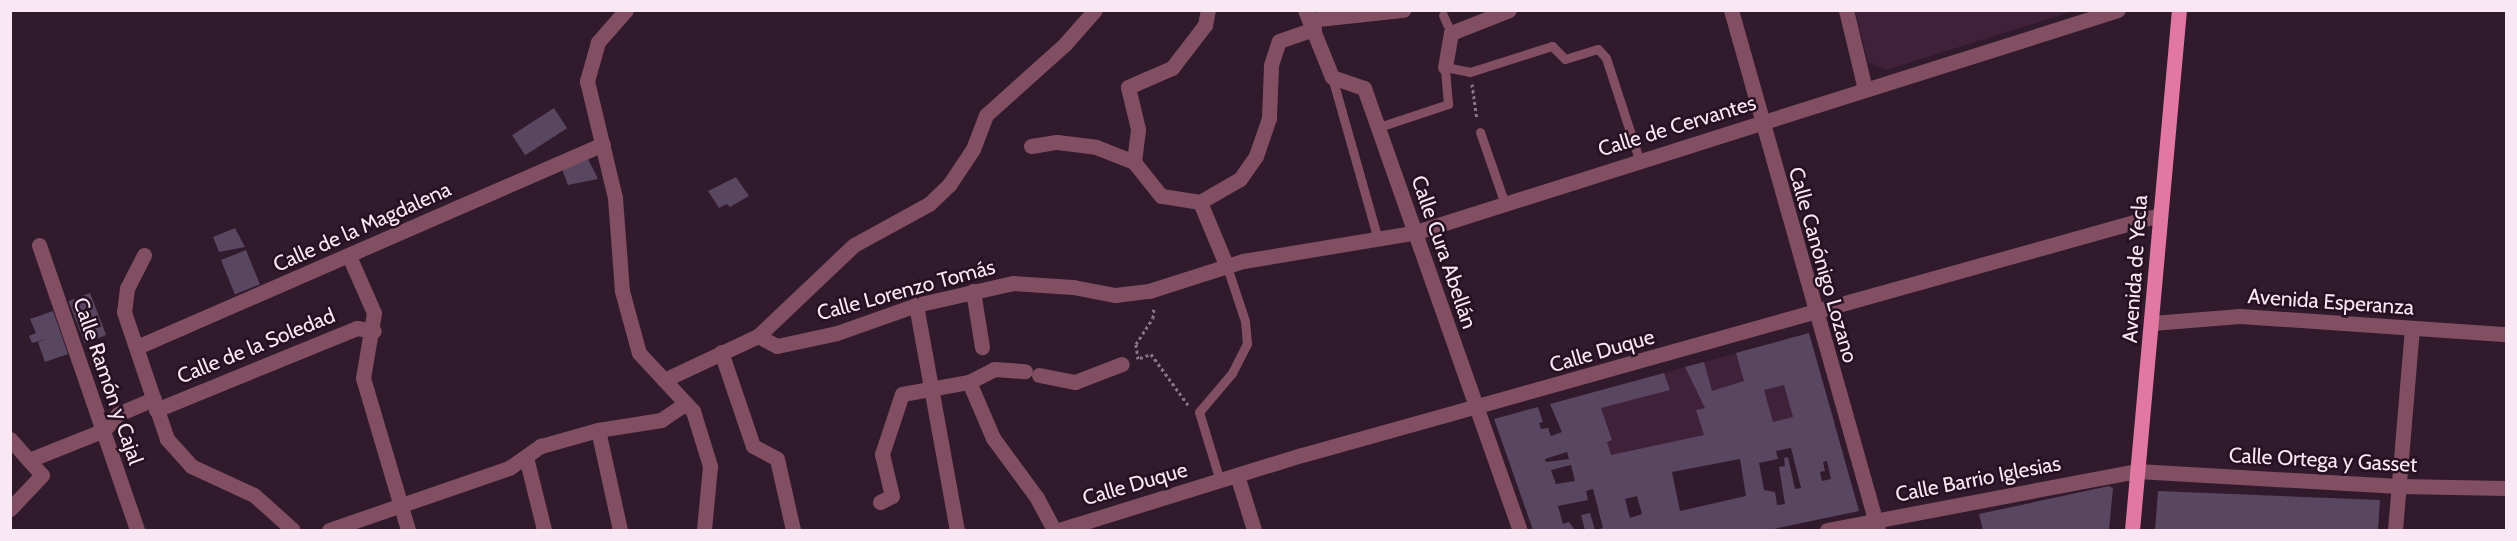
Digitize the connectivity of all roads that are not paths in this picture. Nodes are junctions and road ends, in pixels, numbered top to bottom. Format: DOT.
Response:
graph roads {
  1 [pos="626,10"];
  2 [pos="1095,10"];
  3 [pos="1208,10"];
  4 [pos="1403,10"];
  5 [pos="1509,10"];
  6 [pos="1731,10"];
  7 [pos="1846,10"];
  8 [pos="2118,10"];
  9 [pos="2179,10"];
  10 [pos="1443,15"];
  11 [pos="1310,20"];
  12 [pos="1451,33"];
  13 [pos="1446,67"];
  14 [pos="1332,77"];
  15 [pos="1865,89"];
  16 [pos="1760,122"];
  17 [pos="1379,127"];
  18 [pos="1480,132"];
  19 [pos="603,144"];
  20 [pos="1031,146"];
  21 [pos="1639,159"];
  22 [pos="1134,162"];
  23 [pos="1200,202"];
  24 [pos="1505,204"];
  25 [pos="2159,215"];
  26 [pos="1413,233"];
  27 [pos="1378,240"];
  28 [pos="39,245"];
  29 [pos="144,255"];
  30 [pos="349,256"];
  31 [pos="1243,261"];
  32 [pos="1227,267"];
  33 [pos="973,291"];
  34 [pos="916,305"];
  35 [pos="1815,313"];
  36 [pos="2152,323"];
  37 [pos="2412,329"];
  38 [pos="374,331"];
  39 [pos="2506,334"];
  40 [pos="758,336"];
  41 [pos="137,347"];
  42 [pos="722,352"];
  43 [pos="984,360"];
  44 [pos="1122,364"];
  45 [pos="664,380"];
  46 [pos="969,382"];
  47 [pos="931,390"];
  48 [pos="155,404"];
  49 [pos="686,404"];
  50 [pos="1478,408"];
  51 [pos="104,430"];
  52 [pos="598,430"];
  53 [pos="10,439"];
  54 [pos="526,457"];
  55 [pos="29,460"];
  56 [pos="2138,471"];
  57 [pos="1237,475"];
  58 [pos="1220,481"];
  59 [pos="2399,486"];
  60 [pos="2506,488"];
  61 [pos="880,502"];
  62 [pos="403,504"];
  63 [pos="10,508"];
  64 [pos="1877,525"];
  65 [pos="137,531"];
  66 [pos="293,531"];
  67 [pos="329,531"];
  68 [pos="408,531"];
  69 [pos="544,531"];
  70 [pos="620,531"];
  71 [pos="704,531"];
  72 [pos="793,531"];
  73 [pos="957,531"];
  74 [pos="1056,531"];
  75 [pos="1254,531"];
  76 [pos="1520,531"];
  77 [pos="1827,531"];
  78 [pos="2132,531"];
  79 [pos="2395,531"];
  1 -- 19 [label="street"];
  2 -- 40 [label="street"];
  3 -- 22 [label="street"];
  4 -- 11 [label="street"];
  5 -- 12 [label="street"];
  6 -- 16 [label="street, Calle Canónigo Lozano"];
  7 -- 15 [label="street"];
  8 -- 15 [label="street, Calle de Cervantes"];
  9 -- 25 [label="main road, Avenida de Yecla"];
  10 -- 12 [label="lane"];
  11 -- 14 [label="street"];
  11 -- 23 [label="street"];
  12 -- 13 [label="street"];
  13 -- 17 [label="lane"];
  13 -- 21 [label="lane"];
  14 -- 17 [label="street, Calle Cura Abellán"];
  14 -- 27 [label="lane"];
  15 -- 16 [label="street, Calle de Cervantes"];
  16 -- 21 [label="street, Calle de Cervantes"];
  16 -- 35 [label="street, Calle Canónigo Lozano"];
  17 -- 26 [label="street, Calle Cura Abellán"];
  18 -- 24 [label="lane"];
  19 -- 30 [label="street, Calle de la Magdalena"];
  19 -- 45 [label="street"];
  20 -- 22 [label="street"];
  21 -- 24 [label="street, Calle de Cervantes"];
  22 -- 23 [label="street"];
  23 -- 32 [label="street"];
  24 -- 26 [label="street, Calle de Cervantes"];
  25 -- 35 [label="street, Calle Duque"];
  25 -- 36 [label="main road, Avenida de Yecla"];
  26 -- 27 [label="street, Calle de Cervantes"];
  26 -- 50 [label="street, Calle Cura Abellán"];
  27 -- 31 [label="street, Calle de Cervantes"];
  28 -- 51 [label="street, Calle Ramón y Cajal"];
  29 -- 41 [label="street"];
  30 -- 38 [label="street"];
  30 -- 41 [label="street, Calle de la Magdalena"];
  31 -- 32 [label="street, Calle Lorenzo Tomás"];
  32 -- 33 [label="street, Calle Lorenzo Tomás"];
  32 -- 58 [label="lane"];
  33 -- 34 [label="street, Calle Lorenzo Tomás"];
  33 -- 43 [label="street"];
  34 -- 40 [label="street, Calle Lorenzo Tomás"];
  34 -- 47 [label="street"];
  35 -- 50 [label="street, Calle Duque"];
  35 -- 64 [label="street, Calle Canónigo Lozano"];
  36 -- 37 [label="street, Avenida Esperanza"];
  36 -- 56 [label="main road, Avenida de Yecla"];
  37 -- 39 [label="street, Avenida Esperanza"];
  37 -- 59 [label="street"];
  38 -- 48 [label="street, Calle de la Soledad"];
  38 -- 62 [label="street"];
  40 -- 42 [label="street"];
  41 -- 48 [label="street"];
  42 -- 45 [label="street"];
  42 -- 72 [label="street"];
  43 -- 44 [label="street"];
  43 -- 46 [label="street"];
  45 -- 49 [label="street"];
  46 -- 47 [label="street"];
  46 -- 74 [label="street"];
  47 -- 61 [label="street"];
  47 -- 73 [label="street"];
  48 -- 51 [label="street, Calle de la Soledad"];
  48 -- 66 [label="street"];
  49 -- 52 [label="street"];
  49 -- 71 [label="street"];
  50 -- 57 [label="street, Calle Duque"];
  50 -- 76 [label="street, Calle Cura Abellán"];
  51 -- 55 [label="street, Calle de la Soledad"];
  51 -- 65 [label="street, Calle Ramón y Cajal"];
  52 -- 54 [label="street"];
  52 -- 70 [label="street"];
  53 -- 55 [label="street"];
  54 -- 62 [label="street"];
  54 -- 69 [label="street"];
  55 -- 63 [label="street"];
  56 -- 59 [label="street, Calle Ortega y Gasset"];
  56 -- 64 [label="street, Calle Barrio Iglesias"];
  56 -- 78 [label="main road, Avenida de Yecla"];
  57 -- 58 [label="street, Calle Duque"];
  57 -- 75 [label="street"];
  58 -- 74 [label="street, Calle Duque"];
  59 -- 60 [label="street, Calle Ortega y Gasset"];
  59 -- 79 [label="street"];
  62 -- 67 [label="street"];
  62 -- 68 [label="street"];
  64 -- 77 [label="street, Calle Barrio Iglesias"];
}
